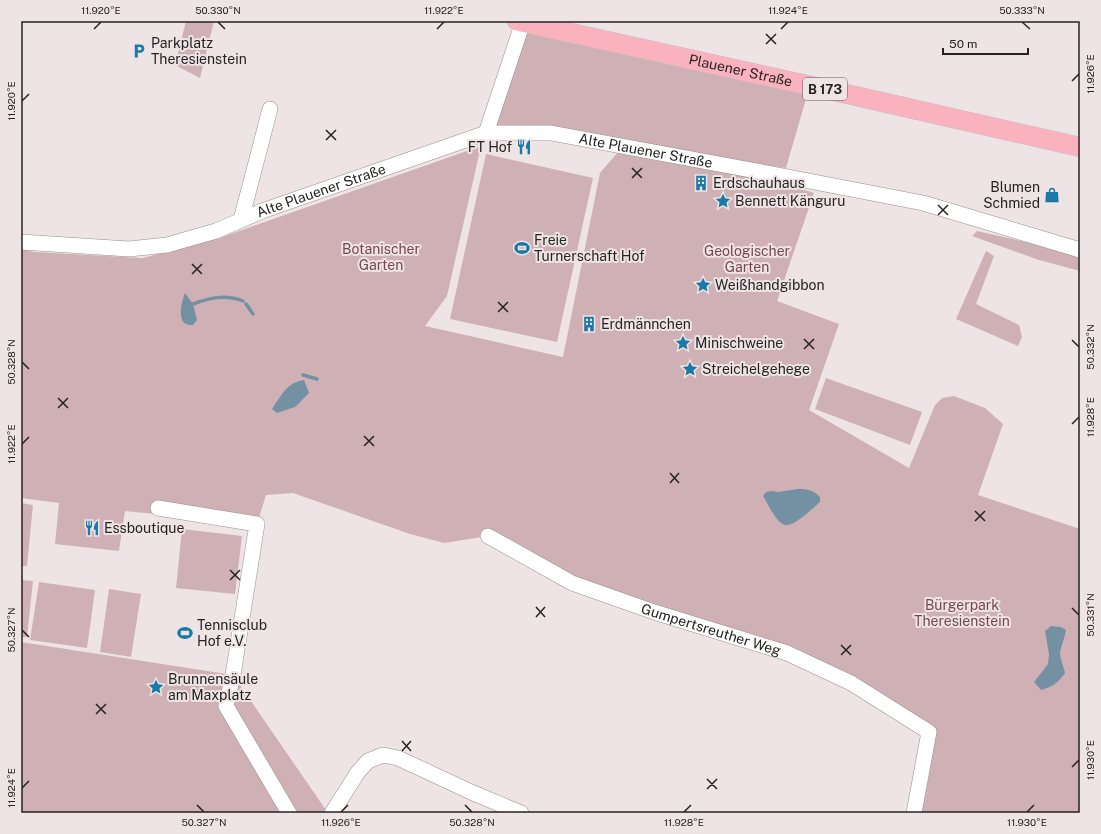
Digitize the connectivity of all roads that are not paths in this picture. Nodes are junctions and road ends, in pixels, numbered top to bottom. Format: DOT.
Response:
graph roads {
  1 [pos="520,21"];
  2 [pos="270,109"];
  3 [pos="486,133"];
  4 [pos="1080,147"];
  5 [pos="241,220"];
  6 [pos="21,242"];
  7 [pos="1080,250"];
  8 [pos="158,508"];
  9 [pos="488,536"];
  10 [pos="289,813"];
  11 [pos="332,813"];
  12 [pos="521,813"];
  13 [pos="914,813"];
  1 -- 3 [label="street"];
  1 -- 4 [label="main road, Plauener Straße / B 173"];
  2 -- 5 [label="street, Alte Plauener Straße"];
  3 -- 5 [label="street, Alte Plauener Straße"];
  3 -- 7 [label="street, Alte Plauener Straße"];
  5 -- 6 [label="street, Alte Plauener Straße"];
  8 -- 10 [label="street"];
  9 -- 13 [label="street, Gumpertsreuther Weg"];
  11 -- 12 [label="street"];
}
